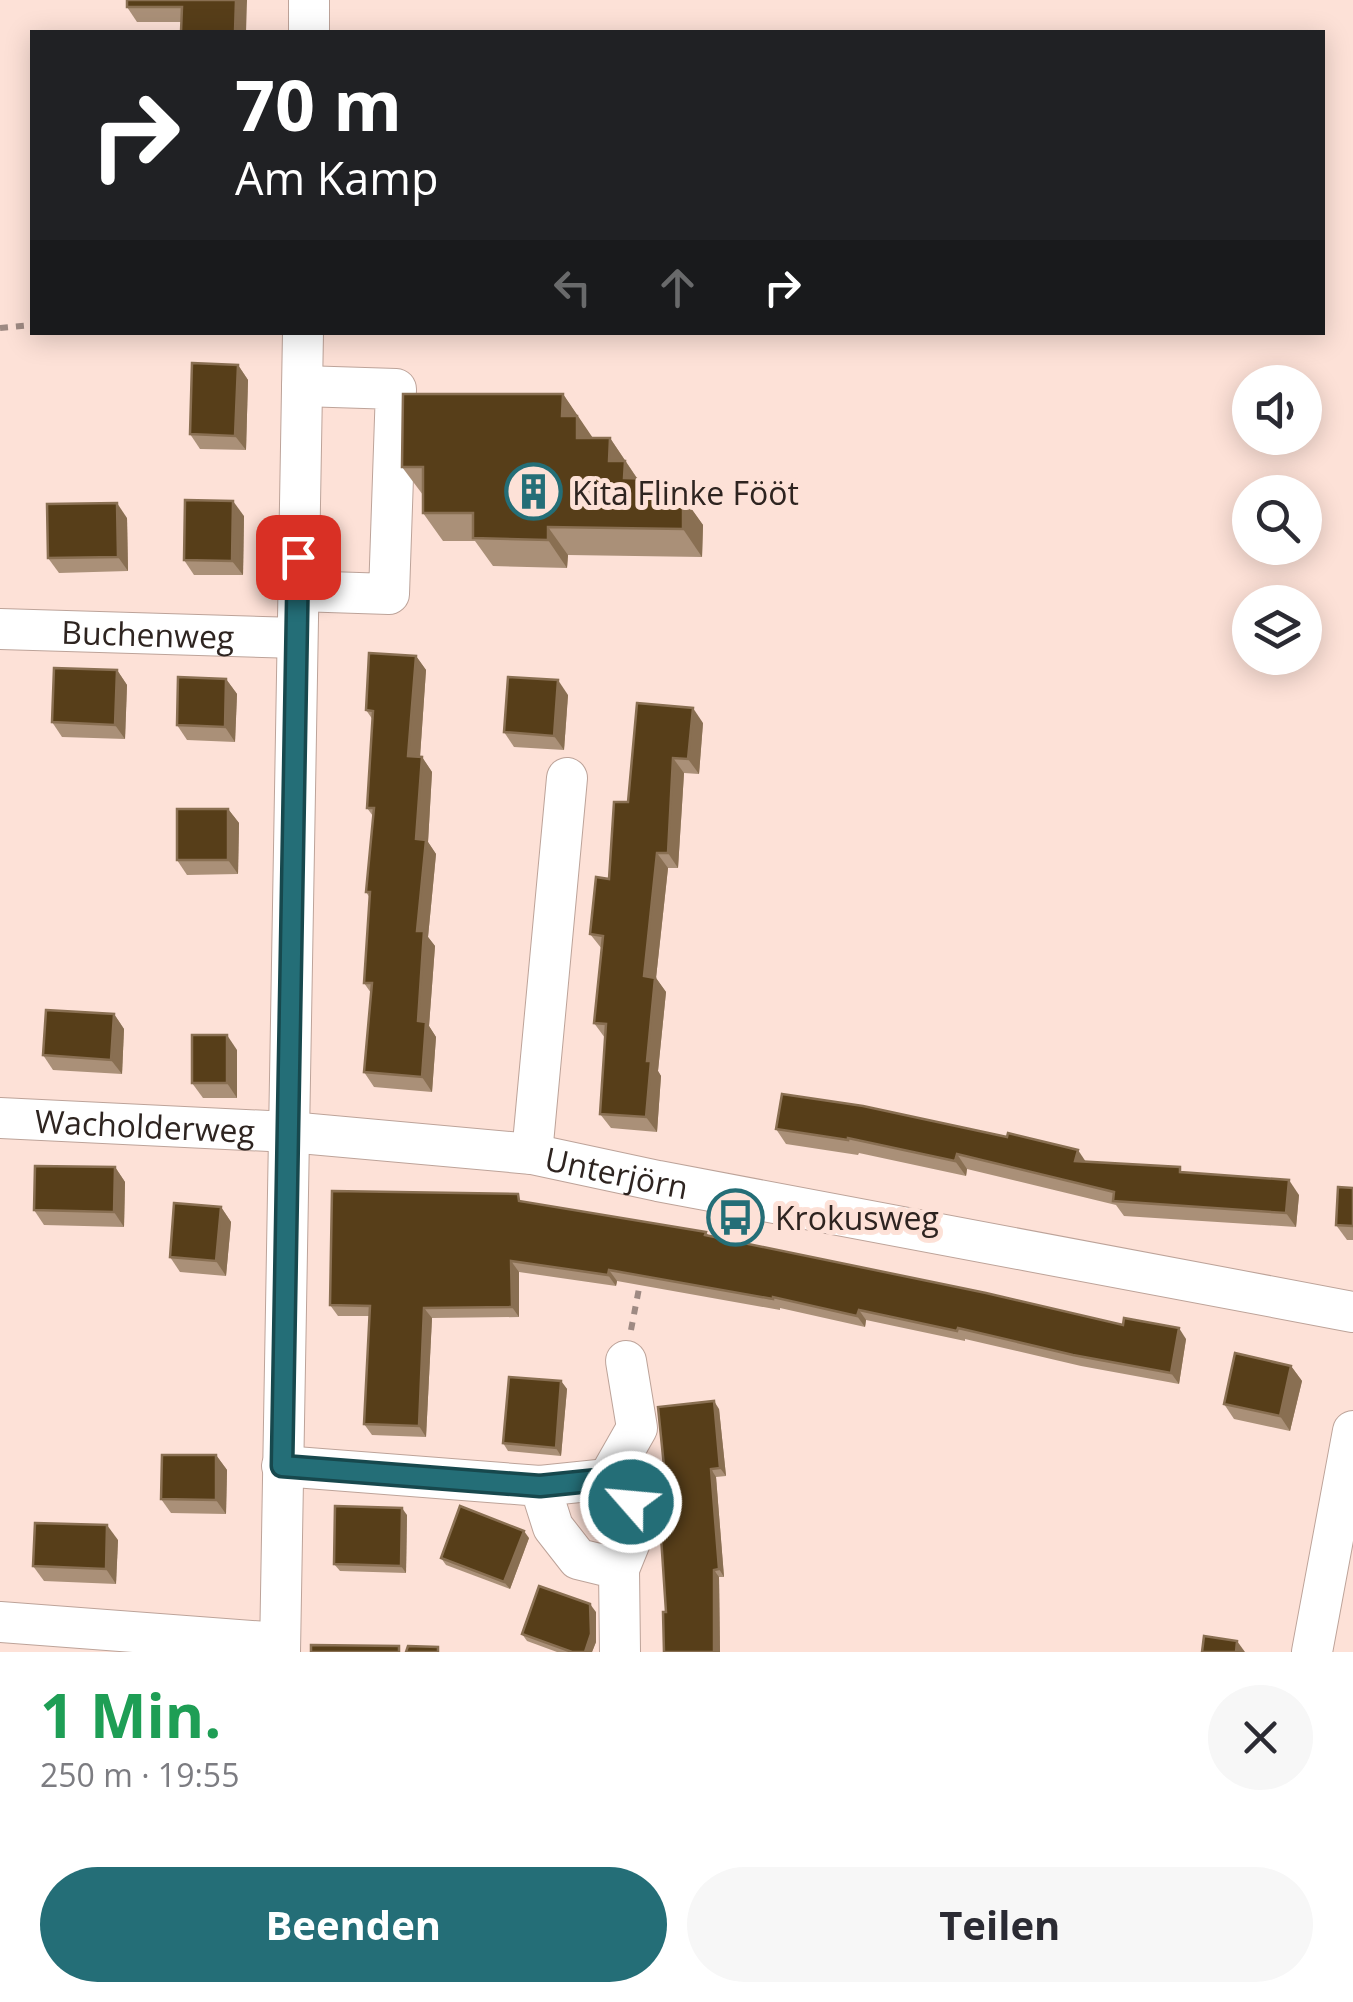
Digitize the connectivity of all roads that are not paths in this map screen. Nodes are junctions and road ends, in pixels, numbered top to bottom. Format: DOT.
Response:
graph roads {
  1 [pos="310,0"];
  2 [pos="309,30"];
  3 [pos="303,335"];
  4 [pos="302,386"];
  5 [pos="298,591"];
  6 [pos="0,629"];
  7 [pos="296,638"];
  8 [pos="567,778"];
  9 [pos="0,1118"];
  10 [pos="289,1132"];
  11 [pos="532,1154"];
  12 [pos="1353,1312"];
  13 [pos="626,1361"];
  14 [pos="1353,1431"];
  15 [pos="282,1466"];
  16 [pos="608,1479"];
  17 [pos="540,1486"];
  18 [pos="619,1569"];
  19 [pos="1337,1607"];
  20 [pos="0,1622"];
  21 [pos="280,1647"];
  22 [pos="620,1652"];
  23 [pos="1312,1652"];
  1 -- 2 [label="street"];
  3 -- 4 [label="street"];
  4 -- 5 [label="street"];
  4 -- 5 [label="street"];
  5 -- 7 [label="street"];
  6 -- 7 [label="street, Buchenweg"];
  7 -- 10 [label="street"];
  8 -- 11 [label="street"];
  9 -- 10 [label="street, Wacholderweg"];
  10 -- 11 [label="street, Unterjörn"];
  10 -- 15 [label="street"];
  11 -- 12 [label="street, Unterjörn"];
  13 -- 16 [label="street"];
  14 -- 19 [label="street"];
  15 -- 17 [label="street"];
  15 -- 21 [label="street"];
  16 -- 17 [label="street"];
  16 -- 18 [label="street"];
  17 -- 18 [label="street"];
  18 -- 22 [label="street"];
  19 -- 23 [label="street"];
  20 -- 21 [label="street"];
}
